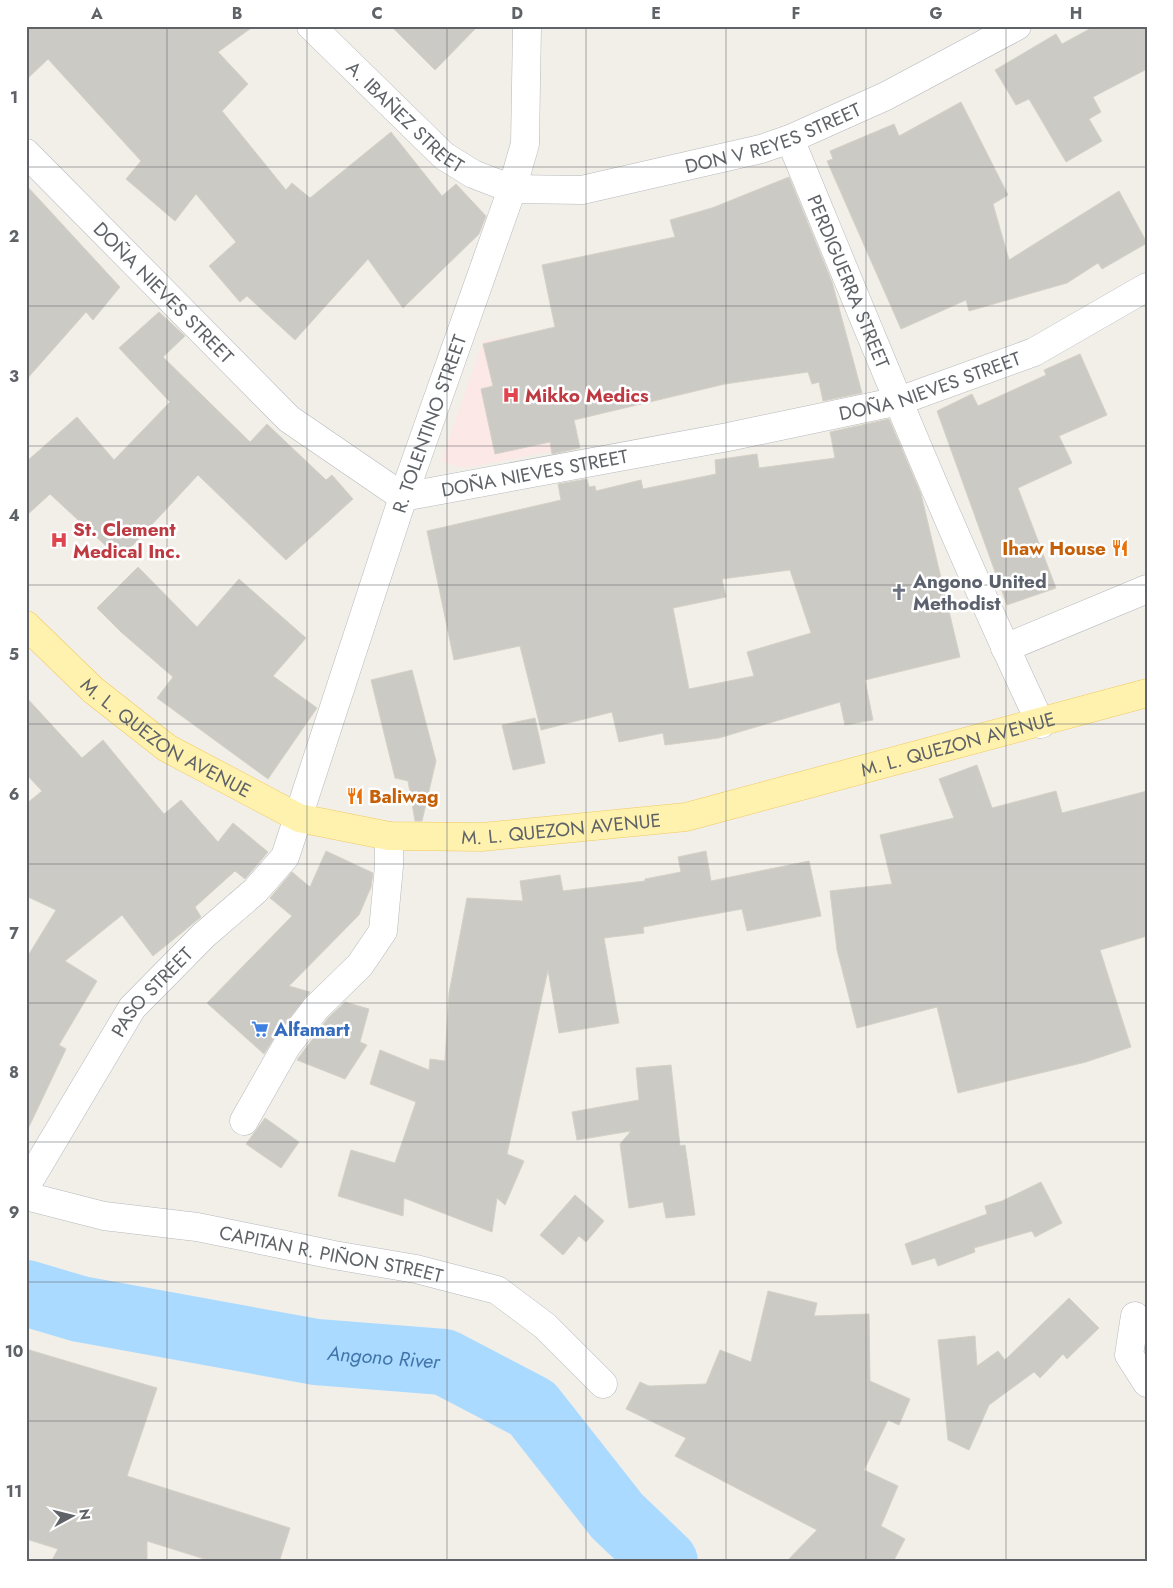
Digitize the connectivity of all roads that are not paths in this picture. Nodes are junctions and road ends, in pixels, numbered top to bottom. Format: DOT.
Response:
graph roads {
  1 [pos="311,26"];
  2 [pos="526,26"];
  3 [pos="1017,26"];
  4 [pos="790,139"];
  5 [pos="26,154"];
  6 [pos="512,189"];
  7 [pos="1147,287"];
  8 [pos="898,401"];
  9 [pos="403,497"];
  10 [pos="1147,589"];
  11 [pos="26,625"];
  12 [pos="1005,648"];
  13 [pos="1147,693"];
  14 [pos="1041,724"];
  15 [pos="299,818"];
  16 [pos="389,836"];
  17 [pos="244,1121"];
  18 [pos="26,1186"];
  19 [pos="26,1196"];
  20 [pos="1135,1316"];
  21 [pos="603,1384"];
  22 [pos="1147,1384"];
  1 -- 6 [label="street, A. IBAÑEZ STREET"];
  2 -- 6 [label="street, R. TOLENTINO STREET"];
  3 -- 4 [label="street, DON V REYES STREET"];
  4 -- 6 [label="street, DON V REYES STREET"];
  4 -- 8 [label="street, PERDIGUERRA STREET"];
  5 -- 9 [label="street, DOÑA NIEVES STREET"];
  6 -- 9 [label="street, R. TOLENTINO STREET"];
  7 -- 8 [label="street, DOÑA NIEVES STREET"];
  8 -- 9 [label="street, DOÑA NIEVES STREET"];
  8 -- 12 [label="street, PERDIGUERRA STREET"];
  9 -- 15 [label="street, R. TOLENTINO STREET"];
  10 -- 12 [label="street"];
  11 -- 15 [label="main road, M. L. QUEZON AVENUE"];
  12 -- 14 [label="street, PERDIGUERRA STREET"];
  13 -- 14 [label="main road, M. L. QUEZON AVENUE"];
  14 -- 16 [label="main road, M. L. QUEZON AVENUE"];
  15 -- 16 [label="main road, M. L. QUEZON AVENUE"];
  15 -- 18 [label="street, PASO STREET"];
  16 -- 17 [label="street"];
  19 -- 21 [label="street, CAPITAN R. PIÑON STREET"];
  20 -- 22 [label="street"];
}
